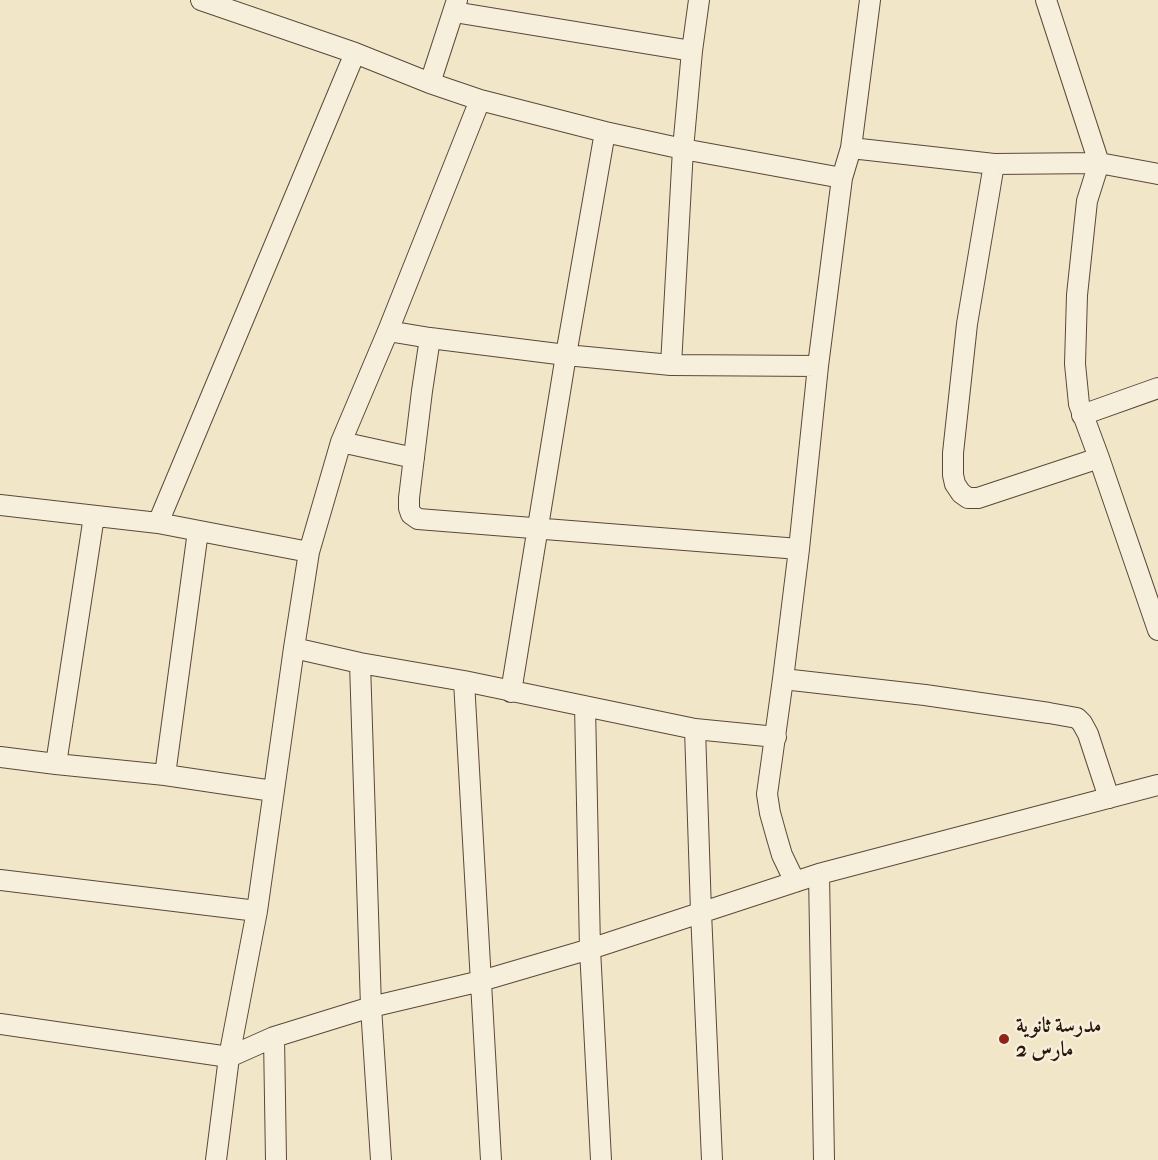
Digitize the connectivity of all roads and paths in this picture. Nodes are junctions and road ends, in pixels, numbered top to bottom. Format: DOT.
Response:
graph roads {
  1 [pos="201,0"];
  2 [pos="699,0"];
  3 [pos="870,0"];
  4 [pos="1046,0"];
  5 [pos="456,6"];
  6 [pos="692,51"];
  7 [pos="355,53"];
  8 [pos="430,83"];
  9 [pos="480,100"];
  10 [pos="605,132"];
  11 [pos="851,148"];
  12 [pos="683,149"];
  13 [pos="1099,163"];
  14 [pos="994,164"];
  15 [pos="1158,174"];
  16 [pos="842,178"];
  17 [pos="388,331"];
  18 [pos="430,338"];
  19 [pos="566,356"];
  20 [pos="671,364"];
  21 [pos="818,366"];
  22 [pos="1158,388"];
  23 [pos="1082,415"];
  24 [pos="341,442"];
  25 [pos="414,458"];
  26 [pos="1099,458"];
  27 [pos="0,505"];
  28 [pos="94,516"];
  29 [pos="158,523"];
  30 [pos="539,528"];
  31 [pos="198,531"];
  32 [pos="799,549"];
  33 [pos="309,552"];
  34 [pos="1158,630"];
  35 [pos="294,648"];
  36 [pos="360,663"];
  37 [pos="783,679"];
  38 [pos="464,681"];
  39 [pos="512,692"];
  40 [pos="585,706"];
  41 [pos="695,729"];
  42 [pos="776,737"];
  43 [pos="0,757"];
  44 [pos="56,764"];
  45 [pos="165,775"];
  46 [pos="1158,784"];
  47 [pos="273,791"];
  48 [pos="1108,798"];
  49 [pos="819,874"];
  50 [pos="0,880"];
  51 [pos="795,882"];
  52 [pos="257,911"];
  53 [pos="701,912"];
  54 [pos="590,949"];
  55 [pos="481,981"];
  56 [pos="372,1007"];
  57 [pos="0,1024"];
  58 [pos="273,1037"];
  59 [pos="229,1057"];
  60 [pos="216,1160"];
  61 [pos="276,1160"];
  62 [pos="381,1160"];
  63 [pos="491,1160"];
  64 [pos="602,1160"];
  65 [pos="712,1160"];
  66 [pos="824,1160"];
  1 -- 7 [label="street"];
  2 -- 6 [label="street"];
  3 -- 11 [label="street"];
  4 -- 13 [label="street"];
  5 -- 6 [label="street"];
  5 -- 8 [label="street"];
  6 -- 12 [label="street"];
  7 -- 8 [label="street"];
  7 -- 29 [label="street"];
  8 -- 9 [label="street"];
  9 -- 10 [label="street"];
  9 -- 17 [label="street"];
  10 -- 12 [label="street"];
  10 -- 19 [label="street"];
  11 -- 14 [label="street"];
  11 -- 16 [label="street"];
  12 -- 16 [label="street"];
  12 -- 20 [label="street"];
  13 -- 14 [label="street"];
  13 -- 15 [label="street"];
  13 -- 23 [label="street"];
  14 -- 26 [label="street"];
  16 -- 21 [label="street"];
  17 -- 18 [label="street"];
  17 -- 24 [label="street"];
  18 -- 19 [label="street"];
  18 -- 25 [label="street"];
  19 -- 20 [label="street"];
  19 -- 30 [label="street"];
  20 -- 21 [label="street"];
  21 -- 32 [label="street"];
  22 -- 23 [label="street"];
  23 -- 26 [label="street"];
  24 -- 25 [label="street"];
  24 -- 33 [label="street"];
  25 -- 30 [label="street"];
  26 -- 34 [label="street"];
  27 -- 28 [label="street"];
  28 -- 29 [label="street"];
  28 -- 44 [label="street"];
  29 -- 31 [label="street"];
  30 -- 32 [label="street"];
  30 -- 39 [label="street"];
  31 -- 33 [label="street"];
  31 -- 45 [label="street"];
  32 -- 37 [label="street"];
  33 -- 35 [label="street"];
  35 -- 36 [label="street"];
  35 -- 47 [label="street"];
  36 -- 38 [label="street"];
  36 -- 56 [label="street"];
  37 -- 42 [label="street"];
  37 -- 48 [label="street"];
  38 -- 39 [label="street"];
  38 -- 55 [label="street"];
  39 -- 40 [label="street"];
  40 -- 41 [label="street"];
  40 -- 54 [label="street"];
  41 -- 42 [label="street"];
  41 -- 53 [label="street"];
  42 -- 51 [label="street"];
  43 -- 44 [label="street"];
  44 -- 45 [label="street"];
  45 -- 47 [label="street"];
  46 -- 48 [label="street"];
  47 -- 52 [label="street"];
  48 -- 49 [label="street"];
  49 -- 51 [label="street"];
  49 -- 66 [label="street"];
  50 -- 52 [label="street"];
  51 -- 53 [label="street"];
  52 -- 59 [label="street"];
  53 -- 54 [label="street"];
  53 -- 65 [label="street"];
  54 -- 55 [label="street"];
  54 -- 64 [label="street"];
  55 -- 56 [label="street"];
  55 -- 63 [label="street"];
  56 -- 58 [label="street"];
  56 -- 62 [label="street"];
  57 -- 59 [label="street"];
  58 -- 59 [label="street"];
  58 -- 61 [label="street"];
  59 -- 60 [label="street"];
}
